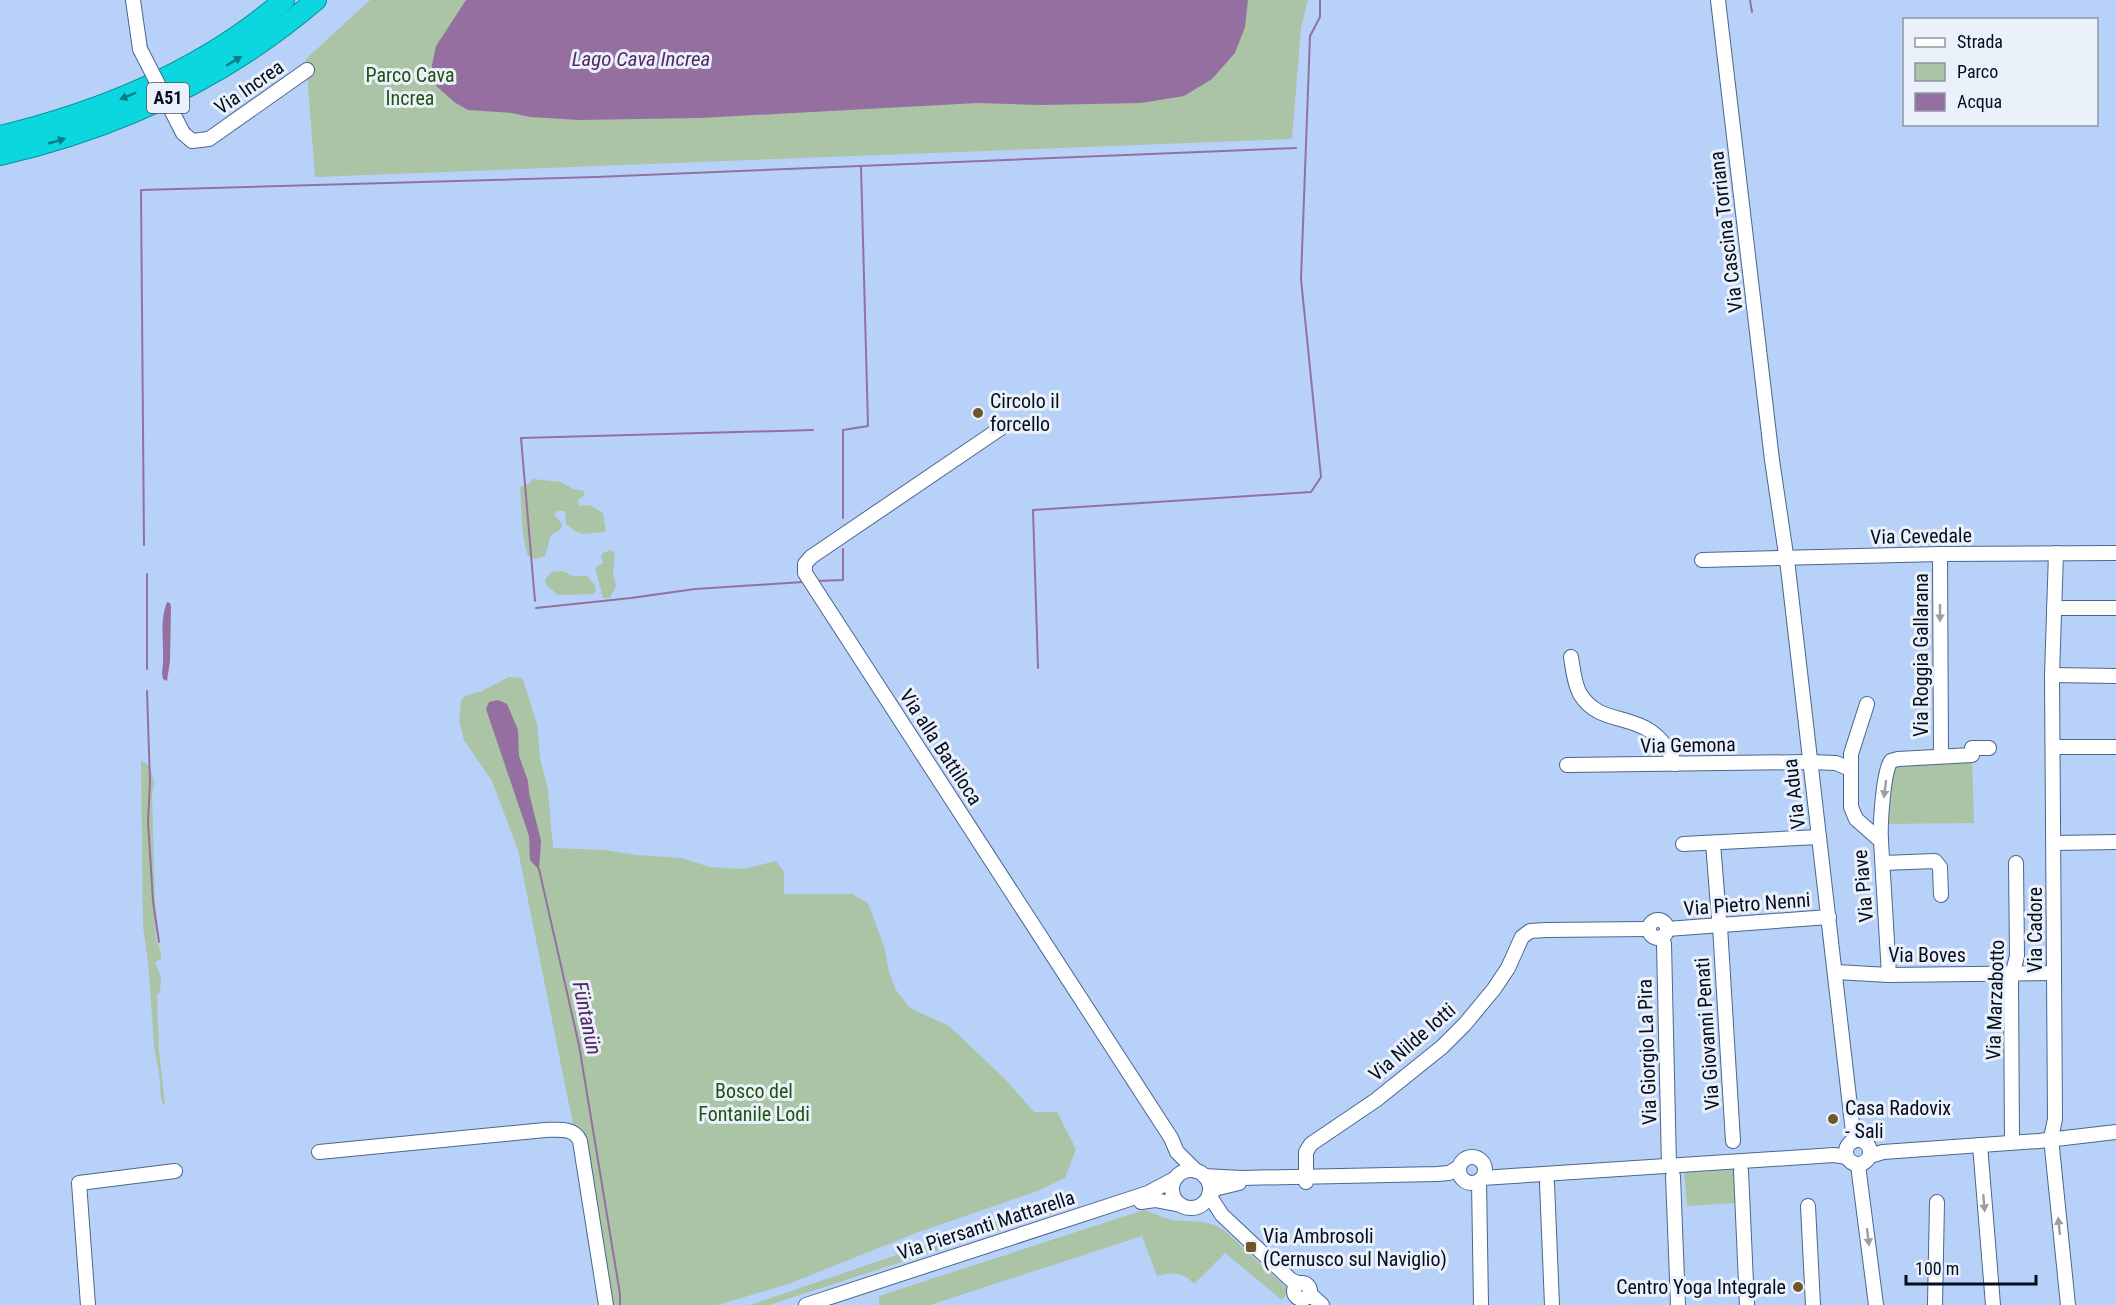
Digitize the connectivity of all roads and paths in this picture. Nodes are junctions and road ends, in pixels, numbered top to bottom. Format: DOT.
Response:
graph roads {
  1 [pos="133,0"];
  2 [pos="284,0"];
  3 [pos="316,0"];
  4 [pos="1718,0"];
  5 [pos="307,70"];
  6 [pos="0,136"];
  7 [pos="0,155"];
  8 [pos="1001,428"];
  9 [pos="1772,460"];
  10 [pos="2116,553"];
  11 [pos="1940,554"];
  12 [pos="2056,554"];
  13 [pos="1787,559"];
  14 [pos="1702,560"];
  15 [pos="2054,608"];
  16 [pos="2116,608"];
  17 [pos="1571,657"];
  18 [pos="2052,675"];
  19 [pos="2116,676"];
  20 [pos="1867,704"];
  21 [pos="2053,747"];
  22 [pos="2116,747"];
  23 [pos="1989,748"];
  24 [pos="1941,756"];
  25 [pos="1810,762"];
  26 [pos="1675,764"];
  27 [pos="1567,765"];
  28 [pos="1850,769"];
  29 [pos="1819,837"];
  30 [pos="1881,841"];
  31 [pos="2116,842"];
  32 [pos="1713,843"];
  33 [pos="2055,843"];
  34 [pos="1683,844"];
  35 [pos="2016,862"];
  36 [pos="1883,863"];
  37 [pos="1941,895"];
  38 [pos="1829,917"];
  39 [pos="1719,922"];
  40 [pos="1648,929"];
  41 [pos="1664,933"];
  42 [pos="1836,972"];
  43 [pos="2054,973"];
  44 [pos="2013,974"];
  45 [pos="1889,975"];
  46 [pos="2116,1132"];
  47 [pos="2051,1138"];
  48 [pos="2012,1139"];
  49 [pos="1733,1141"];
  50 [pos="1980,1145"];
  51 [pos="1858,1151"];
  52 [pos="319,1152"];
  53 [pos="1177,1152"];
  54 [pos="1670,1168"];
  55 [pos="175,1171"];
  56 [pos="1741,1171"];
  57 [pos="1200,1173"];
  58 [pos="1473,1176"];
  59 [pos="1177,1177"];
  60 [pos="1306,1179"];
  61 [pos="1547,1184"];
  62 [pos="1210,1193"];
  63 [pos="1937,1202"];
  64 [pos="1181,1205"];
  65 [pos="1808,1206"];
  66 [pos="1196,1208"];
  67 [pos="1222,1215"];
  68 [pos="1313,1299"];
  69 [pos="88,1305"];
  70 [pos="606,1305"];
  71 [pos="806,1305"];
  72 [pos="825,1305"];
  73 [pos="1481,1305"];
  74 [pos="1552,1305"];
  75 [pos="1678,1305"];
  76 [pos="1747,1305"];
  77 [pos="1813,1305"];
  78 [pos="1876,1305"];
  79 [pos="1935,1305"];
  80 [pos="1993,1305"];
  81 [pos="2068,1305"];
  1 -- 5 [label="street, Via Increa, bridge"];
  2 -- 6 [label="highway, A51, one-way"];
  7 -- 3 [label="highway, A51, one-way"];
  4 -- 9 [label="street, Via Cascina Torriana"];
  8 -- 53 [label="street, Via alla Battiloca"];
  9 -- 13 [label="street, Via Adua"];
  10 -- 12 [label="street, Via Cevedale"];
  11 -- 12 [label="street, Via Cevedale"];
  11 -- 13 [label="street, Via Cevedale"];
  11 -- 24 [label="street, Via Roggia Gallarana, one-way"];
  12 -- 15 [label="street, Via Cadore"];
  13 -- 14 [label="street, Via Cevedale"];
  13 -- 25 [label="street, Via Adua"];
  15 -- 16 [label="street"];
  15 -- 18 [label="street, Via Cadore"];
  17 -- 26 [label="street"];
  18 -- 19 [label="street"];
  18 -- 21 [label="street, Via Cadore"];
  20 -- 28 [label="street, Via Piave"];
  21 -- 22 [label="street"];
  21 -- 33 [label="street, Via Cadore"];
  23 -- 24 [label="street"];
  24 -- 30 [label="street, one-way"];
  25 -- 26 [label="street, Via Gemona"];
  25 -- 28 [label="street"];
  25 -- 29 [label="street, Via Adua"];
  26 -- 27 [label="street, Via Gemona"];
  28 -- 30 [label="street, Via Piave"];
  29 -- 32 [label="street"];
  29 -- 38 [label="street, Via Adua"];
  30 -- 36 [label="street, Via Piave"];
  31 -- 33 [label="street"];
  32 -- 34 [label="street"];
  32 -- 39 [label="street, Via Giovanni Penati"];
  33 -- 43 [label="street, Via Cadore"];
  35 -- 44 [label="street, Via Marzabotto"];
  36 -- 37 [label="street"];
  36 -- 45 [label="street, Via Piave"];
  38 -- 39 [label="street, Via Pietro Nenni"];
  38 -- 42 [label="street, Via Adua"];
  39 -- 41 [label="street, Via Pietro Nenni"];
  39 -- 49 [label="street, Via Giovanni Penati"];
  40 -- 41 [label="street, Via Pietro Nenni"];
  40 -- 60 [label="street, Via Nilde Iotti"];
  41 -- 54 [label="street, Via Giorgio La Pira"];
  42 -- 45 [label="street, Via Boves"];
  42 -- 51 [label="street, Via Adua"];
  43 -- 44 [label="street, Via Boves"];
  43 -- 47 [label="street, Via Cadore"];
  44 -- 45 [label="street, Via Boves"];
  44 -- 48 [label="street, Via Marzabotto"];
  46 -- 47 [label="street"];
  47 -- 48 [label="street"];
  47 -- 50 [label="street"];
  81 -- 47 [label="street, Via Cadore, one-way"];
  48 -- 51 [label="street"];
  50 -- 51 [label="street"];
  50 -- 80 [label="street, one-way"];
  51 -- 54 [label="street"];
  51 -- 78 [label="street, Via Adua, one-way"];
  52 -- 70 [label="street"];
  53 -- 57 [label="street, Via alla Battiloca"];
  53 -- 59 [label="street, Via alla Battiloca"];
  54 -- 58 [label="street"];
  54 -- 75 [label="street, Via Giorgio La Pira"];
  55 -- 69 [label="street"];
  56 -- 76 [label="street"];
  57 -- 59 [label="street"];
  57 -- 60 [label="street"];
  57 -- 62 [label="street"];
  58 -- 60 [label="street"];
  58 -- 73 [label="street"];
  59 -- 64 [label="street"];
  59 -- 71 [label="street, Via Piersanti Mattarella"];
  60 -- 62 [label="street"];
  61 -- 74 [label="street"];
  62 -- 66 [label="street"];
  62 -- 67 [label="street"];
  63 -- 79 [label="street"];
  64 -- 66 [label="street"];
  64 -- 72 [label="street, Via Piersanti Mattarella"];
  65 -- 77 [label="street"];
  66 -- 67 [label="street"];
  67 -- 68 [label="street"];
}
